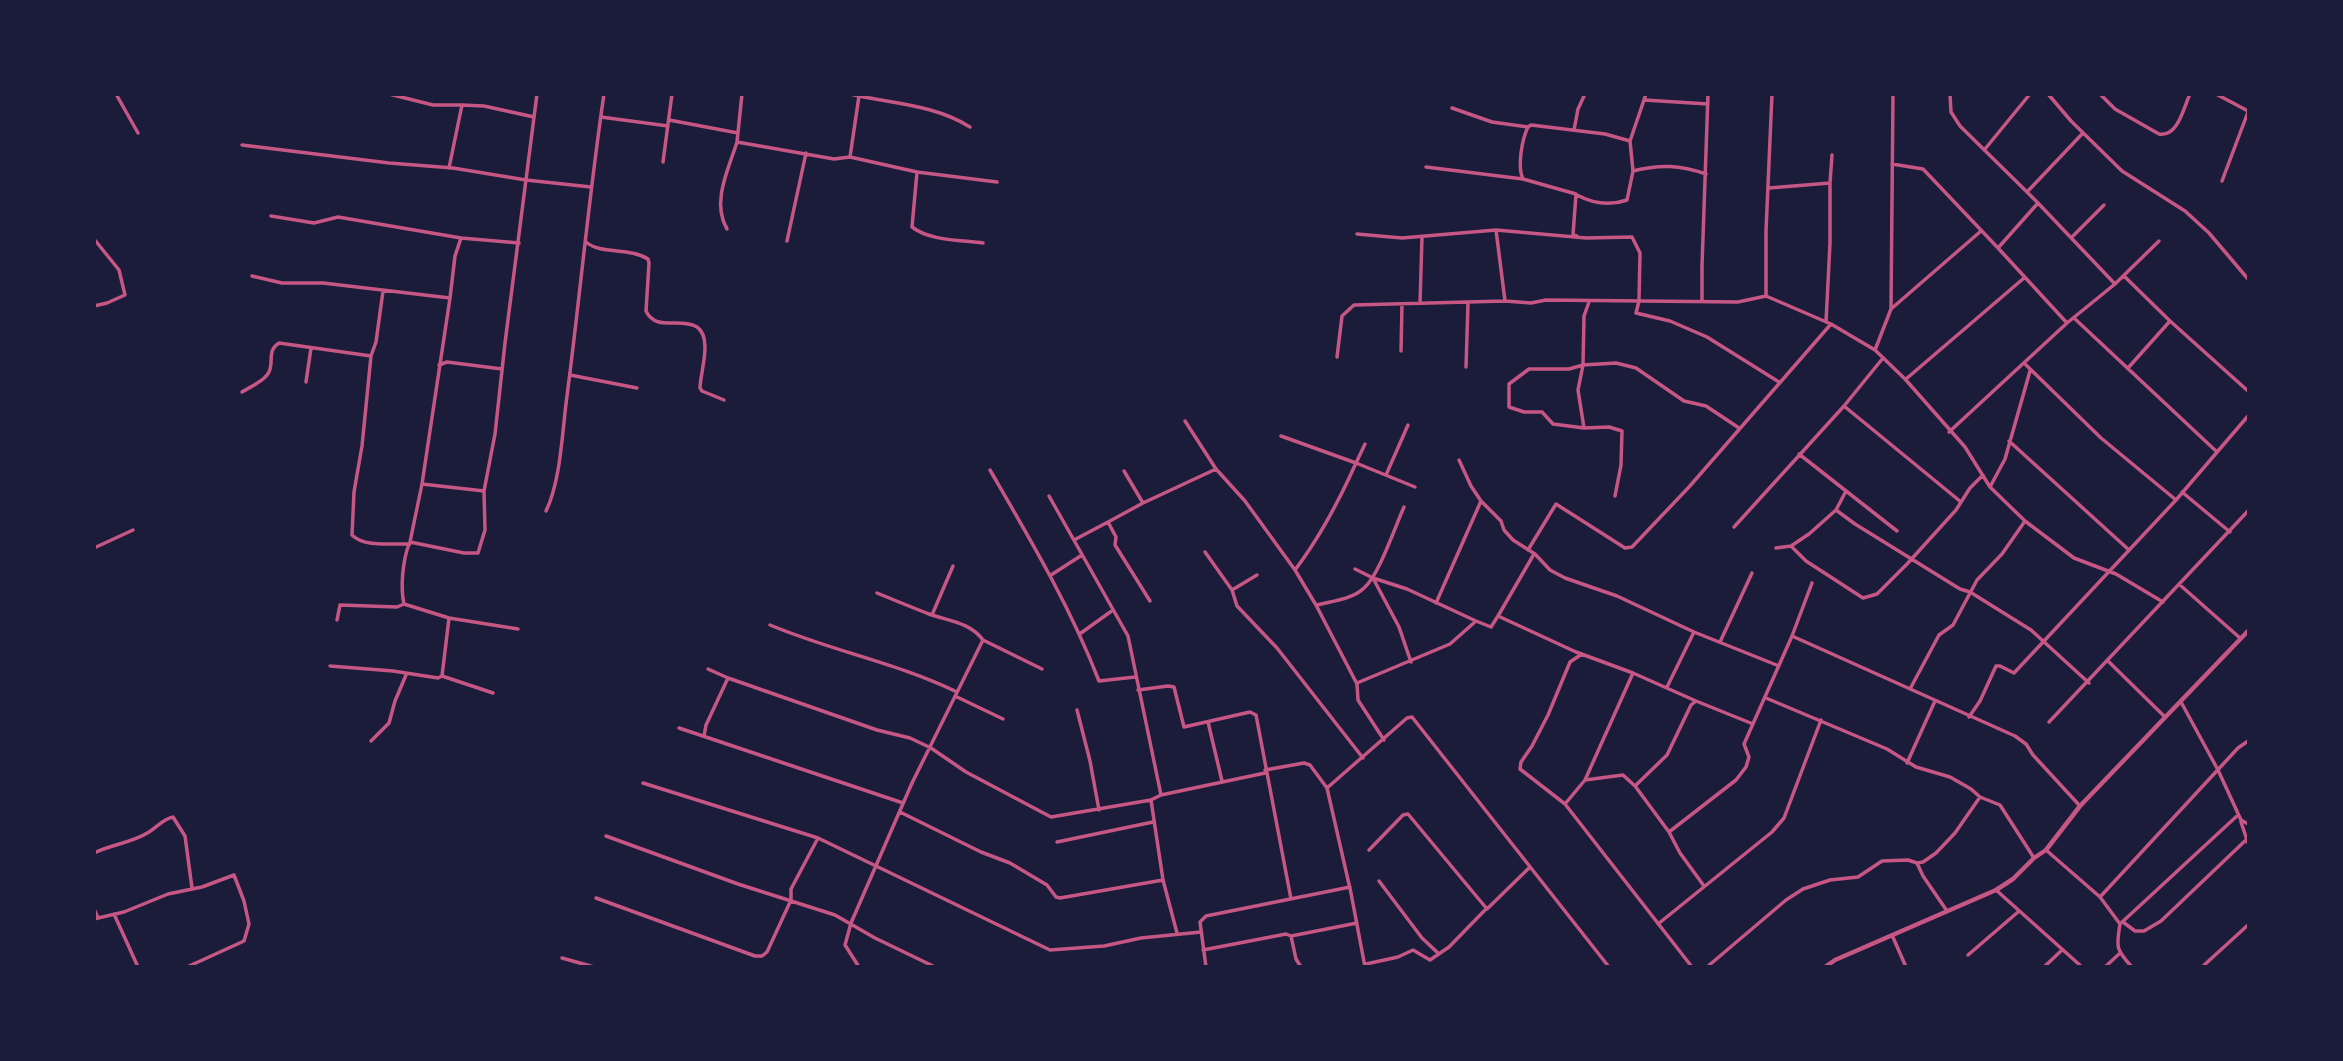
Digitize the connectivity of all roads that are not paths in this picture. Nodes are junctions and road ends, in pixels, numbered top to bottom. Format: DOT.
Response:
graph roads {
  1 [pos="124,94"];
  2 [pos="389,94"];
  3 [pos="537,94"];
  4 [pos="604,94"];
  5 [pos="672,94"];
  6 [pos="742,94"];
  7 [pos="850,94"];
  8 [pos="1585,94"];
  9 [pos="1646,94"];
  10 [pos="1708,94"];
  11 [pos="1772,94"];
  12 [pos="1893,94"];
  13 [pos="1950,94"];
  14 [pos="2030,94"];
  15 [pos="2048,94"];
  16 [pos="2100,94"];
  17 [pos="2190,94"];
  18 [pos="2216,94"];
  19 [pos="406,96"];
  20 [pos="859,96"];
  21 [pos="118,97"];
  22 [pos="1644,100"];
  23 [pos="1708,104"];
  24 [pos="462,105"];
  25 [pos="1452,108"];
  26 [pos="2249,112"];
  27 [pos="534,117"];
  28 [pos="601,117"];
  29 [pos="669,120"];
  30 [pos="668,126"];
  31 [pos="970,127"];
  32 [pos="1528,127"];
  33 [pos="1574,130"];
  34 [pos="138,133"];
  35 [pos="738,133"];
  36 [pos="2083,134"];
  37 [pos="1630,141"];
  38 [pos="737,142"];
  39 [pos="242,145"];
  40 [pos="1985,149"];
  41 [pos="806,153"];
  42 [pos="1832,155"];
  43 [pos="850,157"];
  44 [pos="663,162"];
  45 [pos="1892,164"];
  46 [pos="1426,167"];
  47 [pos="449,168"];
  48 [pos="1633,171"];
  49 [pos="917,172"];
  50 [pos="1706,174"];
  51 [pos="1522,179"];
  52 [pos="526,180"];
  53 [pos="997,181"];
  54 [pos="2222,181"];
  55 [pos="1830,183"];
  56 [pos="591,187"];
  57 [pos="1769,188"];
  58 [pos="2027,192"];
  59 [pos="1576,194"];
  60 [pos="2038,203"];
  61 [pos="2104,205"];
  62 [pos="271,216"];
  63 [pos="727,229"];
  64 [pos="1496,230"];
  65 [pos="1981,231"];
  66 [pos="1357,234"];
  67 [pos="1422,237"];
  68 [pos="2072,237"];
  69 [pos="461,238"];
  70 [pos="1587,238"];
  71 [pos="94,239"];
  72 [pos="787,241"];
  73 [pos="2159,241"];
  74 [pos="586,242"];
  75 [pos="519,243"];
  76 [pos="983,243"];
  77 [pos="1998,248"];
  78 [pos="252,276"];
  79 [pos="2124,276"];
  80 [pos="2024,278"];
  81 [pos="2249,279"];
  82 [pos="2115,284"];
  83 [pos="383,291"];
  84 [pos="1766,296"];
  85 [pos="450,298"];
  86 [pos="1505,301"];
  87 [pos="1639,301"];
  88 [pos="1589,302"];
  89 [pos="1702,302"];
  90 [pos="1420,303"];
  91 [pos="1468,303"];
  92 [pos="1402,304"];
  93 [pos="94,306"];
  94 [pos="1891,309"];
  95 [pos="2074,318"];
  96 [pos="2170,321"];
  97 [pos="1828,323"];
  98 [pos="2067,323"];
  99 [pos="312,348"];
  100 [pos="1875,350"];
  101 [pos="1401,351"];
  102 [pos="371,356"];
  103 [pos="1338,357"];
  104 [pos="1883,358"];
  105 [pos="2023,362"];
  106 [pos="439,365"];
  107 [pos="1583,365"];
  108 [pos="1466,367"];
  109 [pos="2128,368"];
  110 [pos="502,369"];
  111 [pos="2030,371"];
  112 [pos="570,375"];
  113 [pos="1905,379"];
  114 [pos="1779,382"];
  115 [pos="306,383"];
  116 [pos="637,387"];
  117 [pos="2249,391"];
  118 [pos="242,392"];
  119 [pos="724,400"];
  120 [pos="1844,406"];
  121 [pos="2249,416"];
  122 [pos="1185,421"];
  123 [pos="1408,425"];
  124 [pos="1584,428"];
  125 [pos="1739,428"];
  126 [pos="1949,432"];
  127 [pos="1281,436"];
  128 [pos="2009,441"];
  129 [pos="1364,444"];
  130 [pos="2217,452"];
  131 [pos="1799,454"];
  132 [pos="1459,460"];
  133 [pos="1356,463"];
  134 [pos="1216,469"];
  135 [pos="990,470"];
  136 [pos="1124,471"];
  137 [pos="1386,475"];
  138 [pos="1983,475"];
  139 [pos="422,484"];
  140 [pos="1415,487"];
  141 [pos="1990,487"];
  142 [pos="484,491"];
  143 [pos="1846,491"];
  144 [pos="2182,492"];
  145 [pos="1049,496"];
  146 [pos="1615,496"];
  147 [pos="1481,500"];
  148 [pos="2176,500"];
  149 [pos="1961,502"];
  150 [pos="1143,503"];
  151 [pos="1404,507"];
  152 [pos="1836,510"];
  153 [pos="545,512"];
  154 [pos="2248,512"];
  155 [pos="1108,522"];
  156 [pos="2025,522"];
  157 [pos="1734,527"];
  158 [pos="133,530"];
  159 [pos="1897,531"];
  160 [pos="2230,532"];
  161 [pos="1074,540"];
  162 [pos="410,543"];
  163 [pos="1791,546"];
  164 [pos="94,548"];
  165 [pos="1776,548"];
  166 [pos="1528,550"];
  167 [pos="2129,550"];
  168 [pos="1205,552"];
  169 [pos="1535,554"];
  170 [pos="1082,555"];
  171 [pos="1911,559"];
  172 [pos="953,566"];
  173 [pos="1355,569"];
  174 [pos="1295,570"];
  175 [pos="2110,572"];
  176 [pos="1752,573"];
  177 [pos="1051,575"];
  178 [pos="1257,575"];
  179 [pos="1373,578"];
  180 [pos="1812,583"];
  181 [pos="2180,585"];
  182 [pos="1231,590"];
  183 [pos="1970,592"];
  184 [pos="877,593"];
  185 [pos="1150,601"];
  186 [pos="2163,602"];
  187 [pos="1436,603"];
  188 [pos="404,604"];
  189 [pos="1316,605"];
  190 [pos="1114,609"];
  191 [pos="932,615"];
  192 [pos="1498,616"];
  193 [pos="449,618"];
  194 [pos="337,620"];
  195 [pos="1476,621"];
  196 [pos="770,625"];
  197 [pos="518,629"];
  198 [pos="2249,631"];
  199 [pos="1694,632"];
  200 [pos="1081,633"];
  201 [pos="1792,636"];
  202 [pos="2240,638"];
  203 [pos="982,640"];
  204 [pos="1720,642"];
  205 [pos="2043,642"];
  206 [pos="1583,654"];
  207 [pos="2108,661"];
  208 [pos="1411,662"];
  209 [pos="1779,666"];
  210 [pos="330,667"];
  211 [pos="708,669"];
  212 [pos="1042,670"];
  213 [pos="1633,673"];
  214 [pos="406,675"];
  215 [pos="442,676"];
  216 [pos="1135,677"];
  217 [pos="728,678"];
  218 [pos="2088,683"];
  219 [pos="1357,684"];
  220 [pos="1667,688"];
  221 [pos="1138,690"];
  222 [pos="1910,690"];
  223 [pos="494,693"];
  224 [pos="956,694"];
  225 [pos="1766,698"];
  226 [pos="1696,701"];
  227 [pos="1935,701"];
  228 [pos="2180,701"];
  229 [pos="1077,709"];
  230 [pos="1969,717"];
  231 [pos="2165,717"];
  232 [pos="1003,719"];
  233 [pos="1821,720"];
  234 [pos="1208,722"];
  235 [pos="2049,722"];
  236 [pos="1753,724"];
  237 [pos="679,728"];
  238 [pos="704,736"];
  239 [pos="1384,740"];
  240 [pos="371,741"];
  241 [pos="2249,741"];
  242 [pos="931,748"];
  243 [pos="1363,758"];
  244 [pos="1907,762"];
  245 [pos="2218,770"];
  246 [pos="1265,771"];
  247 [pos="1222,780"];
  248 [pos="1585,780"];
  249 [pos="643,783"];
  250 [pos="1635,786"];
  251 [pos="1327,788"];
  252 [pos="1161,794"];
  253 [pos="1980,797"];
  254 [pos="1150,800"];
  255 [pos="903,803"];
  256 [pos="1565,804"];
  257 [pos="2080,806"];
  258 [pos="1099,810"];
  259 [pos="900,812"];
  260 [pos="2240,817"];
  261 [pos="1153,822"];
  262 [pos="2249,824"];
  263 [pos="1669,832"];
  264 [pos="606,836"];
  265 [pos="818,838"];
  266 [pos="2248,841"];
  267 [pos="1058,842"];
  268 [pos="1369,850"];
  269 [pos="2046,850"];
  270 [pos="94,853"];
  271 [pos="2034,858"];
  272 [pos="1917,863"];
  273 [pos="876,865"];
  274 [pos="1530,867"];
  275 [pos="1163,880"];
  276 [pos="1379,881"];
  277 [pos="1704,886"];
  278 [pos="1350,887"];
  279 [pos="192,889"];
  280 [pos="1996,891"];
  281 [pos="2100,897"];
  282 [pos="596,898"];
  283 [pos="1291,899"];
  284 [pos="791,900"];
  285 [pos="94,909"];
  286 [pos="1487,909"];
  287 [pos="1948,911"];
  288 [pos="2018,912"];
  289 [pos="114,914"];
  290 [pos="96,919"];
  291 [pos="851,923"];
  292 [pos="1358,923"];
  293 [pos="2121,923"];
  294 [pos="1658,924"];
  295 [pos="2249,925"];
  296 [pos="1202,932"];
  297 [pos="1177,933"];
  298 [pos="1892,935"];
  299 [pos="1291,936"];
  300 [pos="1203,950"];
  301 [pos="2062,950"];
  302 [pos="1439,954"];
  303 [pos="2120,954"];
  304 [pos="1968,955"];
  305 [pos="562,958"];
  306 [pos="1835,960"];
  307 [pos="1366,965"];
  308 [pos="138,967"];
  309 [pos="187,967"];
  310 [pos="594,967"];
  311 [pos="859,967"];
  312 [pos="935,967"];
  313 [pos="1206,967"];
  314 [pos="1301,967"];
  315 [pos="1609,967"];
  316 [pos="1692,967"];
  317 [pos="1707,967"];
  318 [pos="1825,967"];
  319 [pos="1838,967"];
  320 [pos="1906,967"];
  321 [pos="2045,967"];
  322 [pos="2082,967"];
  323 [pos="2105,967"];
  324 [pos="2132,967"];
  325 [pos="2202,967"];
  1 -- 21 [label="street"];
  2 -- 19 [label="street"];
  3 -- 27 [label="street"];
  4 -- 28 [label="street"];
  5 -- 29 [label="street"];
  6 -- 35 [label="street"];
  7 -- 20 [label="street"];
  8 -- 33 [label="street"];
  9 -- 22 [label="street"];
  10 -- 23 [label="street"];
  11 -- 57 [label="street"];
  12 -- 45 [label="street"];
  13 -- 40 [label="street"];
  14 -- 40 [label="street"];
  15 -- 36 [label="street"];
  16 -- 17 [label="street"];
  18 -- 26 [label="street"];
  19 -- 24 [label="street"];
  20 -- 31 [label="street"];
  20 -- 43 [label="street"];
  21 -- 34 [label="street"];
  22 -- 23 [label="street"];
  22 -- 37 [label="street"];
  23 -- 50 [label="street"];
  24 -- 27 [label="street"];
  24 -- 47 [label="street"];
  25 -- 32 [label="street"];
  26 -- 54 [label="street"];
  27 -- 52 [label="street"];
  28 -- 30 [label="street"];
  28 -- 56 [label="street"];
  29 -- 30 [label="street"];
  29 -- 35 [label="street"];
  30 -- 44 [label="street"];
  32 -- 33 [label="street"];
  32 -- 51 [label="street"];
  33 -- 37 [label="street"];
  35 -- 38 [label="street"];
  36 -- 58 [label="street"];
  36 -- 81 [label="street"];
  37 -- 48 [label="street"];
  38 -- 41 [label="street"];
  38 -- 63 [label="street"];
  39 -- 47 [label="street"];
  40 -- 58 [label="street"];
  41 -- 43 [label="street"];
  41 -- 72 [label="street"];
  42 -- 55 [label="street"];
  43 -- 49 [label="street"];
  45 -- 65 [label="street"];
  45 -- 94 [label="street"];
  46 -- 51 [label="street"];
  47 -- 52 [label="street"];
  48 -- 50 [label="street"];
  48 -- 59 [label="street"];
  49 -- 53 [label="street"];
  49 -- 76 [label="street"];
  50 -- 89 [label="street"];
  51 -- 59 [label="street"];
  52 -- 56 [label="street"];
  52 -- 75 [label="street"];
  55 -- 57 [label="street"];
  55 -- 97 [label="street"];
  56 -- 74 [label="street"];
  57 -- 84 [label="street"];
  58 -- 60 [label="street"];
  59 -- 70 [label="street"];
  60 -- 68 [label="street"];
  60 -- 77 [label="street"];
  61 -- 68 [label="street"];
  62 -- 69 [label="street"];
  64 -- 67 [label="street"];
  64 -- 70 [label="street"];
  64 -- 86 [label="street"];
  65 -- 77 [label="street"];
  65 -- 94 [label="street"];
  66 -- 67 [label="street"];
  67 -- 90 [label="street"];
  68 -- 82 [label="street"];
  69 -- 75 [label="street"];
  69 -- 85 [label="street"];
  70 -- 87 [label="street"];
  71 -- 93 [label="street"];
  73 -- 79 [label="street"];
  74 -- 112 [label="street"];
  74 -- 119 [label="street"];
  75 -- 110 [label="street"];
  77 -- 80 [label="street"];
  78 -- 83 [label="street"];
  79 -- 82 [label="street"];
  79 -- 96 [label="street"];
  80 -- 98 [label="street"];
  80 -- 113 [label="street"];
  82 -- 95 [label="street"];
  83 -- 85 [label="street"];
  83 -- 102 [label="street"];
  84 -- 89 [label="street"];
  84 -- 97 [label="street"];
  85 -- 106 [label="street"];
  86 -- 88 [label="street"];
  86 -- 91 [label="street"];
  87 -- 88 [label="street"];
  87 -- 89 [label="street"];
  87 -- 114 [label="street"];
  88 -- 107 [label="street"];
  90 -- 91 [label="street"];
  90 -- 92 [label="street"];
  91 -- 108 [label="street"];
  92 -- 101 [label="street"];
  92 -- 103 [label="street"];
  94 -- 100 [label="street"];
  95 -- 98 [label="street"];
  95 -- 109 [label="street"];
  96 -- 109 [label="street"];
  96 -- 117 [label="street"];
  97 -- 100 [label="street"];
  97 -- 114 [label="street"];
  98 -- 105 [label="street"];
  99 -- 102 [label="street"];
  99 -- 115 [label="street"];
  99 -- 118 [label="street"];
  100 -- 104 [label="street"];
  102 -- 162 [label="street"];
  104 -- 113 [label="street"];
  104 -- 120 [label="street"];
  105 -- 111 [label="street"];
  105 -- 126 [label="street"];
  106 -- 110 [label="street"];
  106 -- 139 [label="street"];
  107 -- 124 [label="street"];
  107 -- 124 [label="street"];
  107 -- 125 [label="street"];
  109 -- 130 [label="street"];
  110 -- 142 [label="street"];
  111 -- 128 [label="street"];
  111 -- 148 [label="street"];
  112 -- 116 [label="street"];
  112 -- 153 [label="street"];
  113 -- 126 [label="street"];
  114 -- 125 [label="street"];
  120 -- 131 [label="street"];
  120 -- 149 [label="street"];
  121 -- 130 [label="street"];
  122 -- 134 [label="street"];
  123 -- 137 [label="street"];
  124 -- 146 [label="street"];
  125 -- 166 [label="street"];
  126 -- 138 [label="street"];
  127 -- 133 [label="street"];
  128 -- 141 [label="street"];
  128 -- 167 [label="street"];
  129 -- 133 [label="street"];
  130 -- 144 [label="street"];
  131 -- 143 [label="street"];
  131 -- 157 [label="street"];
  132 -- 147 [label="street"];
  133 -- 137 [label="street"];
  133 -- 174 [label="street"];
  134 -- 150 [label="street"];
  134 -- 174 [label="street"];
  135 -- 177 [label="street"];
  136 -- 150 [label="street"];
  137 -- 140 [label="street"];
  138 -- 141 [label="street"];
  138 -- 149 [label="street"];
  139 -- 142 [label="street"];
  139 -- 162 [label="street"];
  141 -- 156 [label="street"];
  142 -- 162 [label="street"];
  143 -- 152 [label="street"];
  143 -- 159 [label="street"];
  144 -- 148 [label="street"];
  144 -- 160 [label="street"];
  145 -- 161 [label="street"];
  147 -- 166 [label="street"];
  147 -- 187 [label="street"];
  148 -- 167 [label="street"];
  149 -- 171 [label="street"];
  150 -- 155 [label="street"];
  151 -- 179 [label="street"];
  152 -- 163 [label="street"];
  152 -- 171 [label="street"];
  154 -- 160 [label="street"];
  155 -- 161 [label="street"];
  155 -- 185 [label="street"];
  156 -- 175 [label="street"];
  156 -- 183 [label="street"];
  158 -- 164 [label="street"];
  160 -- 181 [label="street"];
  161 -- 170 [label="street"];
  162 -- 188 [label="street"];
  163 -- 165 [label="street"];
  163 -- 171 [label="street"];
  166 -- 169 [label="street"];
  167 -- 175 [label="street"];
  168 -- 182 [label="street"];
  169 -- 192 [label="street"];
  169 -- 199 [label="street"];
  170 -- 177 [label="street"];
  170 -- 190 [label="street"];
  171 -- 183 [label="street"];
  172 -- 191 [label="street"];
  173 -- 179 [label="street"];
  174 -- 189 [label="street"];
  175 -- 186 [label="street"];
  175 -- 205 [label="street"];
  176 -- 204 [label="street"];
  177 -- 200 [label="street"];
  178 -- 182 [label="street"];
  179 -- 187 [label="street"];
  179 -- 189 [label="street"];
  179 -- 208 [label="street"];
  180 -- 201 [label="street"];
  181 -- 186 [label="street"];
  181 -- 202 [label="street"];
  182 -- 243 [label="street"];
  183 -- 205 [label="street"];
  183 -- 222 [label="street"];
  184 -- 191 [label="street"];
  186 -- 207 [label="street"];
  187 -- 195 [label="street"];
  188 -- 193 [label="street"];
  188 -- 194 [label="street"];
  189 -- 219 [label="street"];
  190 -- 200 [label="street"];
  190 -- 216 [label="street"];
  191 -- 203 [label="street"];
  192 -- 195 [label="street"];
  192 -- 206 [label="street"];
  193 -- 197 [label="street"];
  193 -- 215 [label="street"];
  195 -- 208 [label="street"];
  196 -- 224 [label="street"];
  198 -- 202 [label="street"];
  199 -- 204 [label="street"];
  199 -- 220 [label="street"];
  200 -- 216 [label="street"];
  201 -- 209 [label="street"];
  201 -- 222 [label="street"];
  202 -- 228 [label="street"];
  203 -- 212 [label="street"];
  203 -- 224 [label="street"];
  204 -- 209 [label="street"];
  205 -- 218 [label="street"];
  205 -- 230 [label="street"];
  206 -- 213 [label="street"];
  206 -- 256 [label="street"];
  207 -- 218 [label="street"];
  207 -- 231 [label="street"];
  208 -- 219 [label="street"];
  209 -- 225 [label="street"];
  210 -- 214 [label="street"];
  211 -- 217 [label="street"];
  213 -- 220 [label="street"];
  213 -- 248 [label="street"];
  214 -- 215 [label="street"];
  214 -- 240 [label="street"];
  215 -- 223 [label="street"];
  216 -- 221 [label="street"];
  217 -- 238 [label="street"];
  217 -- 242 [label="street"];
  218 -- 235 [label="street"];
  219 -- 239 [label="street"];
  220 -- 226 [label="street"];
  221 -- 234 [label="street"];
  221 -- 252 [label="street"];
  222 -- 227 [label="street"];
  224 -- 232 [label="street"];
  224 -- 242 [label="street"];
  225 -- 233 [label="street"];
  225 -- 236 [label="street"];
  226 -- 236 [label="street"];
  226 -- 250 [label="street"];
  227 -- 230 [label="street"];
  227 -- 244 [label="street"];
  228 -- 231 [label="street"];
  228 -- 245 [label="street"];
  229 -- 258 [label="street"];
  230 -- 257 [label="street"];
  231 -- 257 [label="street"];
  233 -- 244 [label="street"];
  233 -- 277 [label="street"];
  234 -- 246 [label="street"];
  234 -- 247 [label="street"];
  236 -- 263 [label="street"];
  237 -- 238 [label="street"];
  238 -- 255 [label="street"];
  239 -- 243 [label="street"];
  239 -- 274 [label="street"];
  241 -- 245 [label="street"];
  242 -- 255 [label="street"];
  242 -- 258 [label="street"];
  243 -- 251 [label="street"];
  244 -- 253 [label="street"];
  245 -- 260 [label="street"];
  245 -- 281 [label="street"];
  246 -- 247 [label="street"];
  246 -- 251 [label="street"];
  246 -- 283 [label="street"];
  247 -- 252 [label="street"];
  248 -- 250 [label="street"];
  248 -- 256 [label="street"];
  249 -- 265 [label="street"];
  250 -- 263 [label="street"];
  251 -- 278 [label="street"];
  252 -- 254 [label="street"];
  253 -- 271 [label="street"];
  253 -- 272 [label="street"];
  254 -- 258 [label="street"];
  254 -- 261 [label="street"];
  255 -- 259 [label="street"];
  256 -- 294 [label="street"];
  257 -- 269 [label="street"];
  259 -- 273 [label="street"];
  259 -- 275 [label="street"];
  260 -- 262 [label="street"];
  260 -- 266 [label="street"];
  260 -- 293 [label="street"];
  261 -- 267 [label="street"];
  261 -- 275 [label="street"];
  263 -- 277 [label="street"];
  264 -- 284 [label="street"];
  265 -- 273 [label="street"];
  265 -- 284 [label="street"];
  266 -- 293 [label="street"];
  268 -- 286 [label="street"];
  269 -- 271 [label="street"];
  269 -- 281 [label="street"];
  270 -- 279 [label="street"];
  271 -- 280 [label="street"];
  272 -- 287 [label="street"];
  272 -- 317 [label="street"];
  273 -- 291 [label="street"];
  273 -- 297 [label="street"];
  274 -- 286 [label="street"];
  274 -- 315 [label="street"];
  275 -- 297 [label="street"];
  276 -- 302 [label="street"];
  277 -- 294 [label="street"];
  278 -- 283 [label="street"];
  278 -- 292 [label="street"];
  279 -- 289 [label="street"];
  279 -- 309 [label="street"];
  280 -- 287 [label="street"];
  280 -- 288 [label="street"];
  281 -- 293 [label="street"];
  282 -- 284 [label="street"];
  283 -- 296 [label="street"];
  284 -- 291 [label="street"];
  285 -- 290 [label="street"];
  286 -- 302 [label="street"];
  287 -- 298 [label="street"];
  288 -- 301 [label="street"];
  288 -- 304 [label="street"];
  289 -- 290 [label="street"];
  289 -- 308 [label="street"];
  291 -- 311 [label="street"];
  291 -- 312 [label="street"];
  292 -- 299 [label="street"];
  292 -- 307 [label="street"];
  293 -- 303 [label="street"];
  294 -- 316 [label="street"];
  295 -- 325 [label="street"];
  296 -- 297 [label="street"];
  296 -- 300 [label="street"];
  298 -- 306 [label="street"];
  298 -- 320 [label="street"];
  299 -- 300 [label="street"];
  299 -- 314 [label="street"];
  300 -- 313 [label="street"];
  301 -- 321 [label="street"];
  301 -- 322 [label="street"];
  302 -- 307 [label="street"];
  303 -- 323 [label="street"];
  303 -- 324 [label="street"];
  305 -- 310 [label="street"];
  306 -- 318 [label="street"];
  306 -- 319 [label="street"];
}
